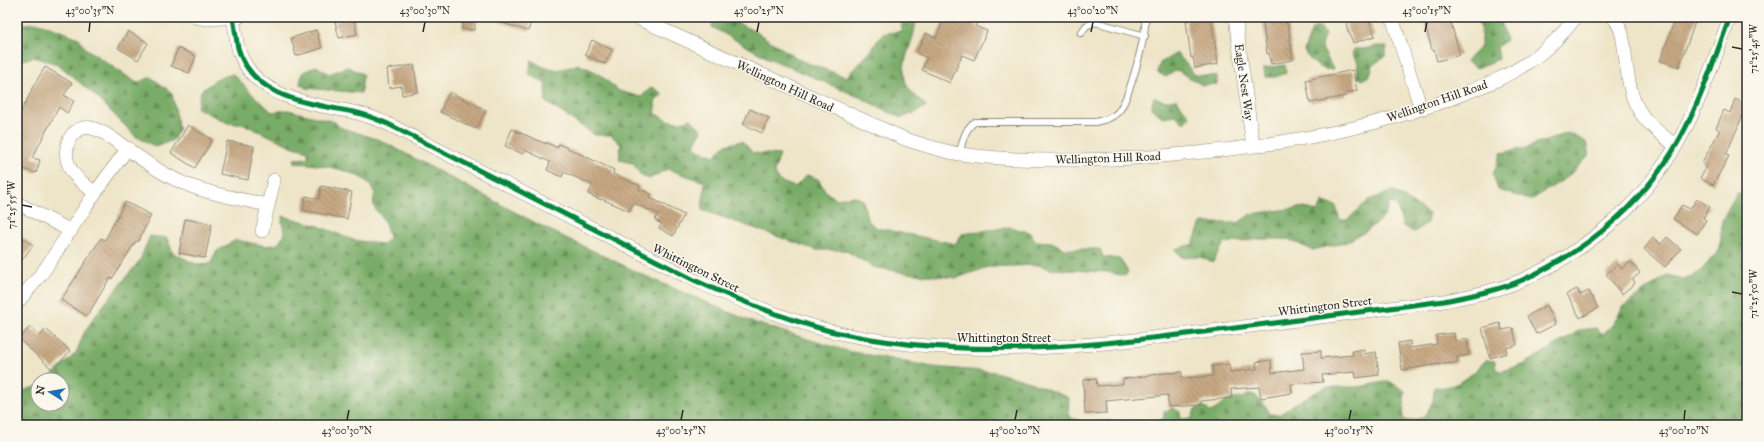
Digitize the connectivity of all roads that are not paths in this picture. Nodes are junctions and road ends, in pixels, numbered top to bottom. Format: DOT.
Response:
graph roads {
  1 [pos="196,17"];
  2 [pos="236,17"];
  3 [pos="634,17"];
  4 [pos="1146,17"];
  5 [pos="1235,17"];
  6 [pos="1392,17"];
  7 [pos="1576,17"];
  8 [pos="1613,17"];
  9 [pos="1730,17"];
  10 [pos="1080,33"];
  11 [pos="1145,36"];
  12 [pos="1421,109"];
  13 [pos="1253,146"];
  14 [pos="1676,146"];
  15 [pos="128,148"];
  16 [pos="959,154"];
  17 [pos="274,180"];
  18 [pos="95,193"];
  19 [pos="17,203"];
  20 [pos="268,204"];
  21 [pos="71,231"];
  22 [pos="262,231"];
  23 [pos="17,302"];
  1 -- 2 [label="street"];
  2 -- 14 [label="street, Whittington Street"];
  3 -- 16 [label="street, Wellington Hill Road"];
  4 -- 11 [label="lane"];
  5 -- 13 [label="street, Eagle Nest Way"];
  6 -- 12 [label="street"];
  7 -- 12 [label="street, Wellington Hill Road"];
  8 -- 14 [label="street"];
  9 -- 14 [label="street, Whittington Street"];
  10 -- 11 [label="lane"];
  11 -- 16 [label="lane"];
  12 -- 13 [label="street, Wellington Hill Road"];
  13 -- 16 [label="street, Wellington Hill Road"];
  15 -- 18 [label="street"];
  15 -- 18 [label="street"];
  15 -- 20 [label="street"];
  17 -- 20 [label="street"];
  18 -- 21 [label="street"];
  19 -- 21 [label="street"];
  20 -- 22 [label="street"];
  21 -- 23 [label="street"];
}
